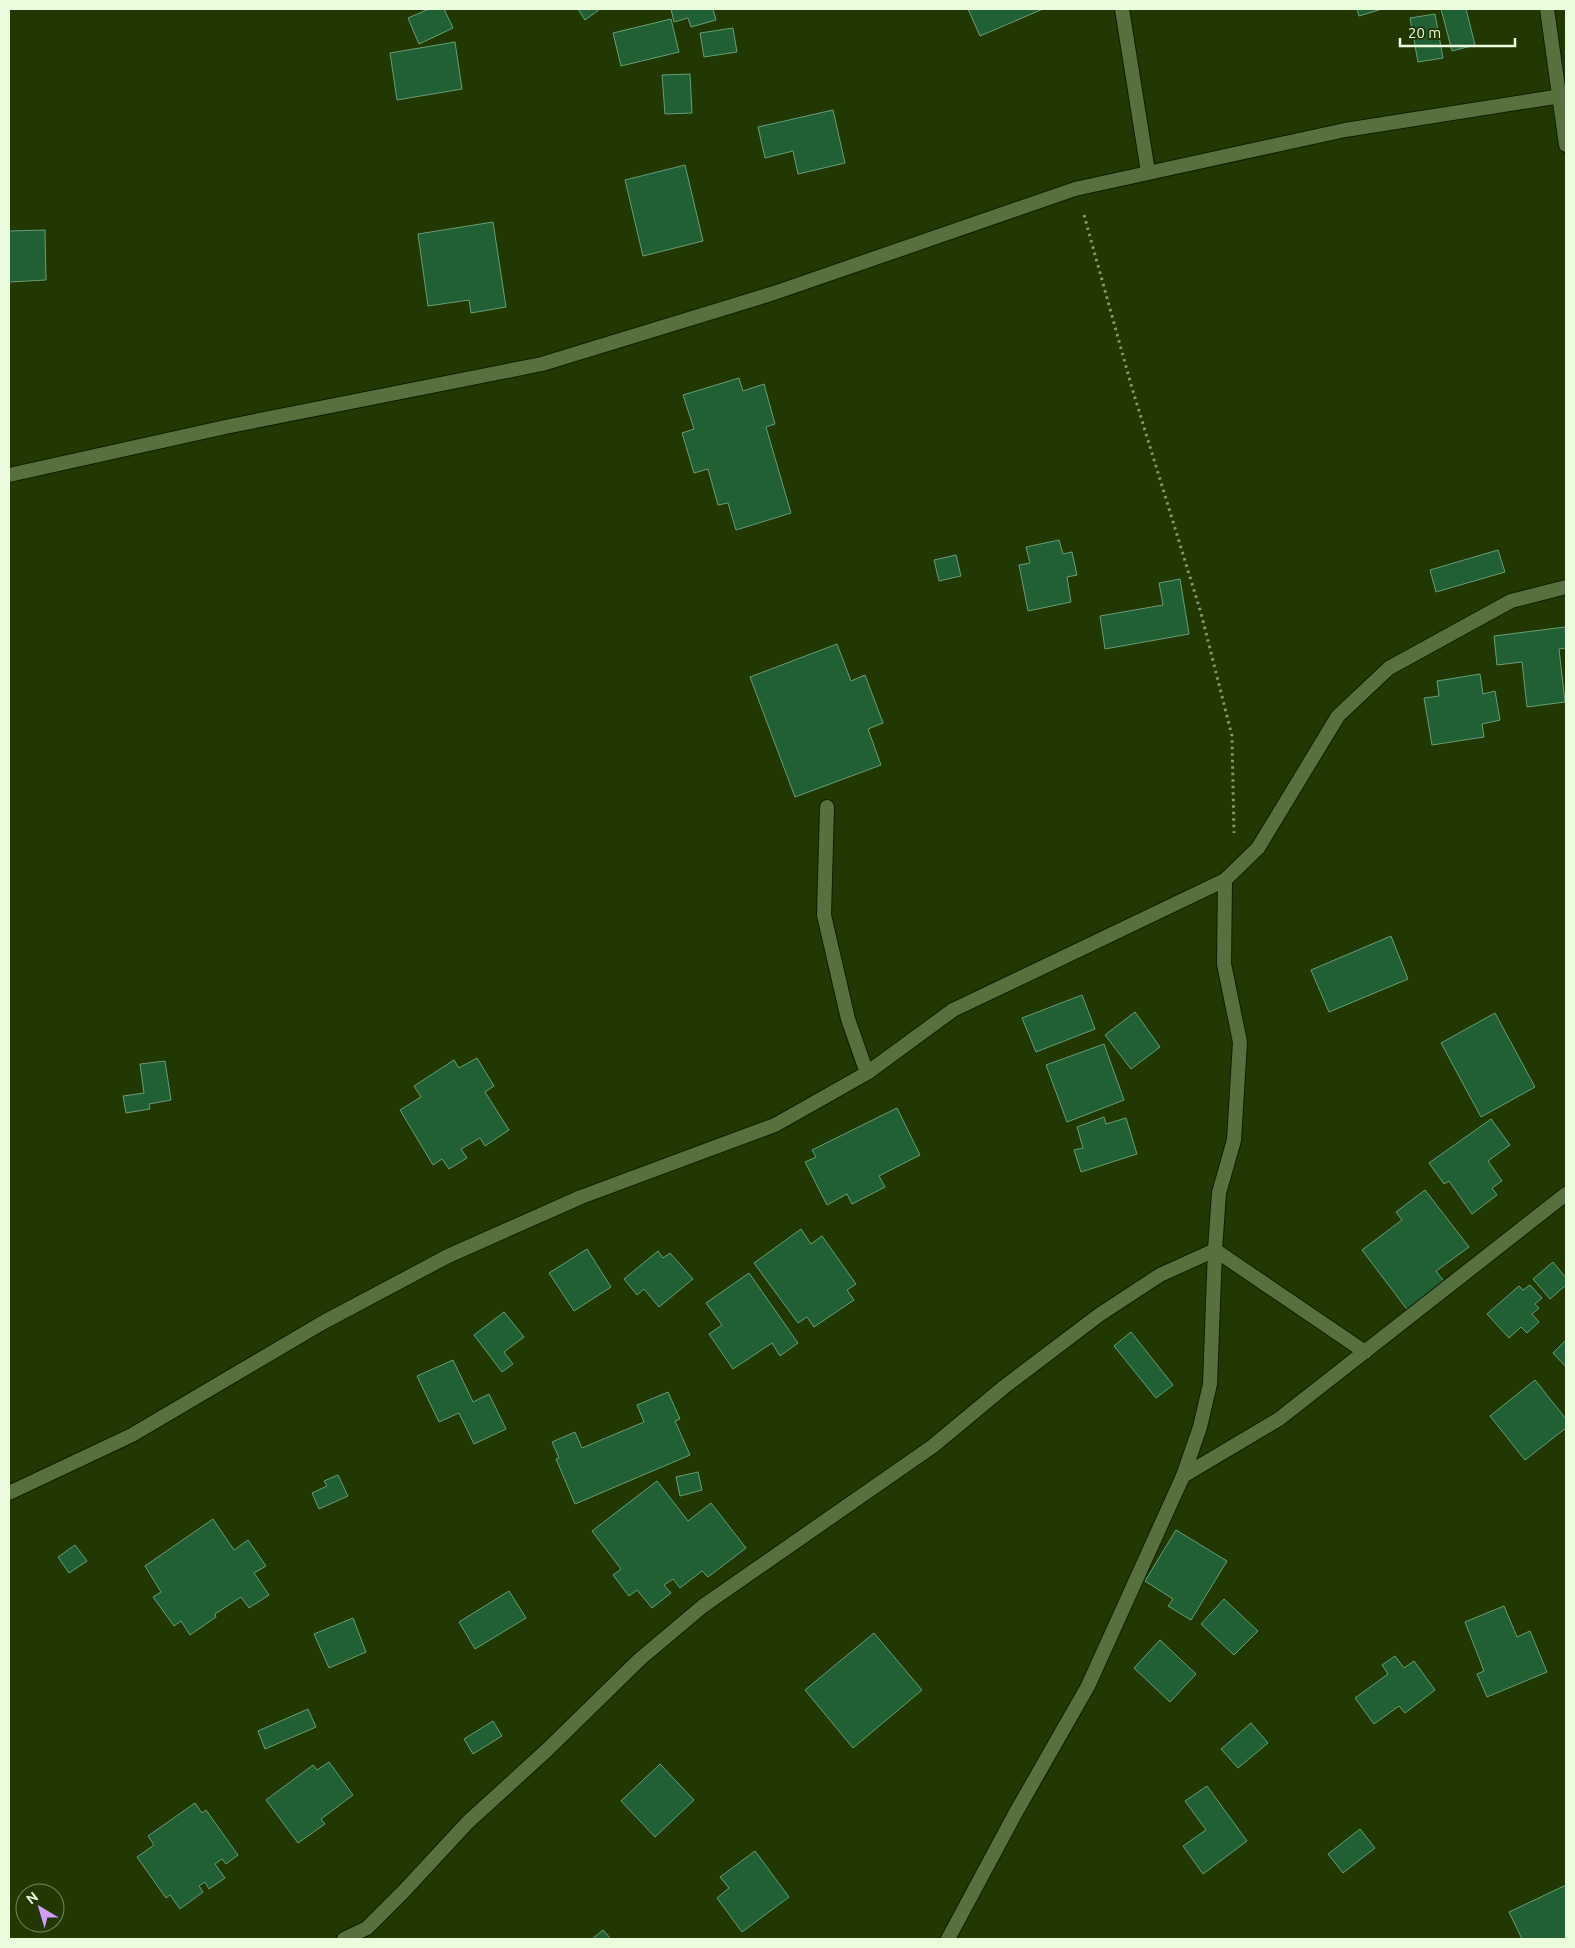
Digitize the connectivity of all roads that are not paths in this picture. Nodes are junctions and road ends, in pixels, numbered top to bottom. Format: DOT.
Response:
graph roads {
  1 [pos="1122,9"];
  2 [pos="1547,9"];
  3 [pos="1561,96"];
  4 [pos="1566,145"];
  5 [pos="1148,172"];
  6 [pos="9,475"];
  7 [pos="1566,587"];
  8 [pos="827,807"];
  9 [pos="1225,880"];
  10 [pos="867,1073"];
  11 [pos="1566,1194"];
  12 [pos="1215,1250"];
  13 [pos="1365,1352"];
  14 [pos="1183,1476"];
  15 [pos="9,1493"];
  16 [pos="344,1939"];
  17 [pos="948,1939"];
  1 -- 5 [label="street"];
  2 -- 3 [label="street"];
  3 -- 4 [label="street"];
  3 -- 5 [label="street"];
  5 -- 6 [label="street"];
  7 -- 9 [label="street"];
  8 -- 10 [label="street"];
  9 -- 10 [label="street"];
  9 -- 12 [label="street"];
  10 -- 15 [label="street"];
  11 -- 13 [label="street"];
  12 -- 13 [label="street"];
  12 -- 14 [label="street"];
  12 -- 16 [label="street"];
  13 -- 14 [label="street"];
  14 -- 17 [label="street"];
}
